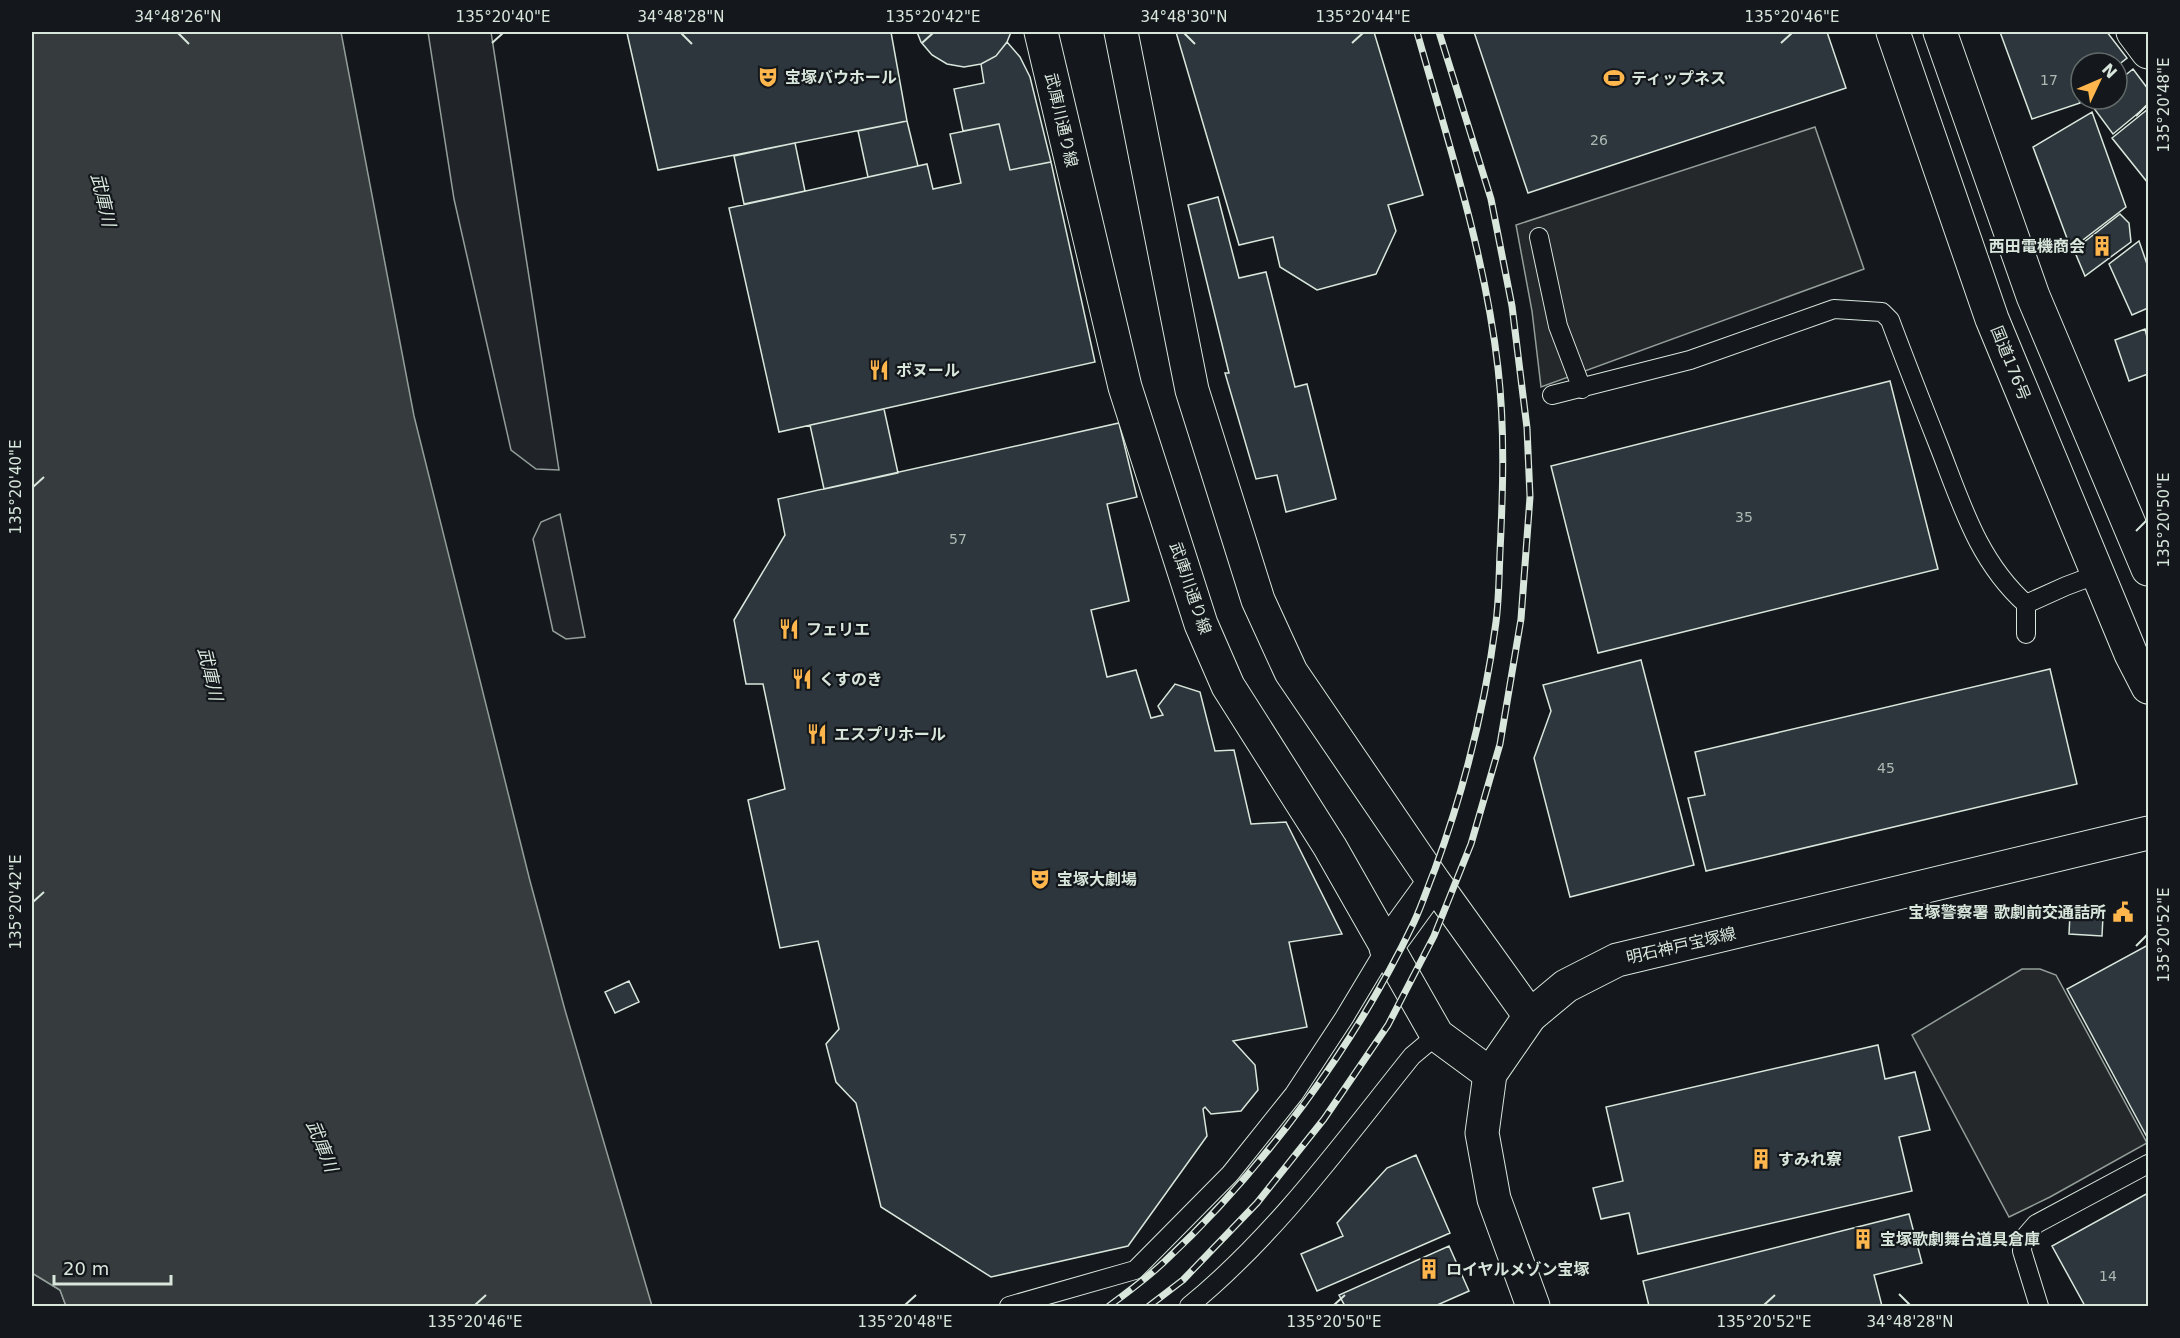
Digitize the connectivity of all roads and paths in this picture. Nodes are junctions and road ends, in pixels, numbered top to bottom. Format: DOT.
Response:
graph roads {
  1 [pos="1041,32"];
  2 [pos="1121,32"];
  3 [pos="1893,32"];
  4 [pos="1940,32"];
  5 [pos="2133,32"];
  6 [pos="2148,52"];
  7 [pos="1539,237"];
  8 [pos="1582,389"];
  9 [pos="1552,395"];
  10 [pos="2148,569"];
  11 [pos="2098,574"];
  12 [pos="2026,604"];
  13 [pos="2026,634"];
  14 [pos="2148,687"];
  15 [pos="2148,833"];
  16 [pos="1434,882"];
  17 [pos="1386,948"];
  18 [pos="1530,1016"];
  19 [pos="1437,1035"];
  20 [pos="1490,1074"];
  21 [pos="2148,1164"];
  22 [pos="1009,1306"];
  23 [pos="1189,1306"];
  24 [pos="1533,1306"];
  25 [pos="2039,1306"];
  1 -- 17 [label="main road, 武庫川通り線"];
  2 -- 16 [label="main road"];
  3 -- 11 [label="main road, 国道176号"];
  4 -- 10 [label="main road"];
  5 -- 6 [label="main road"];
  7 -- 8 [label="lane"];
  8 -- 9 [label="lane"];
  8 -- 12 [label="lane"];
  11 -- 12 [label="lane"];
  11 -- 14 [label="main road, 国道176号"];
  12 -- 13 [label="lane"];
  15 -- 18 [label="main road, 明石神戸宝塚線"];
  16 -- 17 [label="main road"];
  16 -- 18 [label="main road"];
  17 -- 19 [label="main road, 武庫川通り線"];
  17 -- 22 [label="lane"];
  18 -- 20 [label="main road, 明石神戸宝塚線"];
  19 -- 20 [label="main road, 武庫川通り線"];
  19 -- 23 [label="lane"];
  20 -- 24 [label="main road, 明石神戸宝塚線"];
  21 -- 25 [label="lane"];
}
